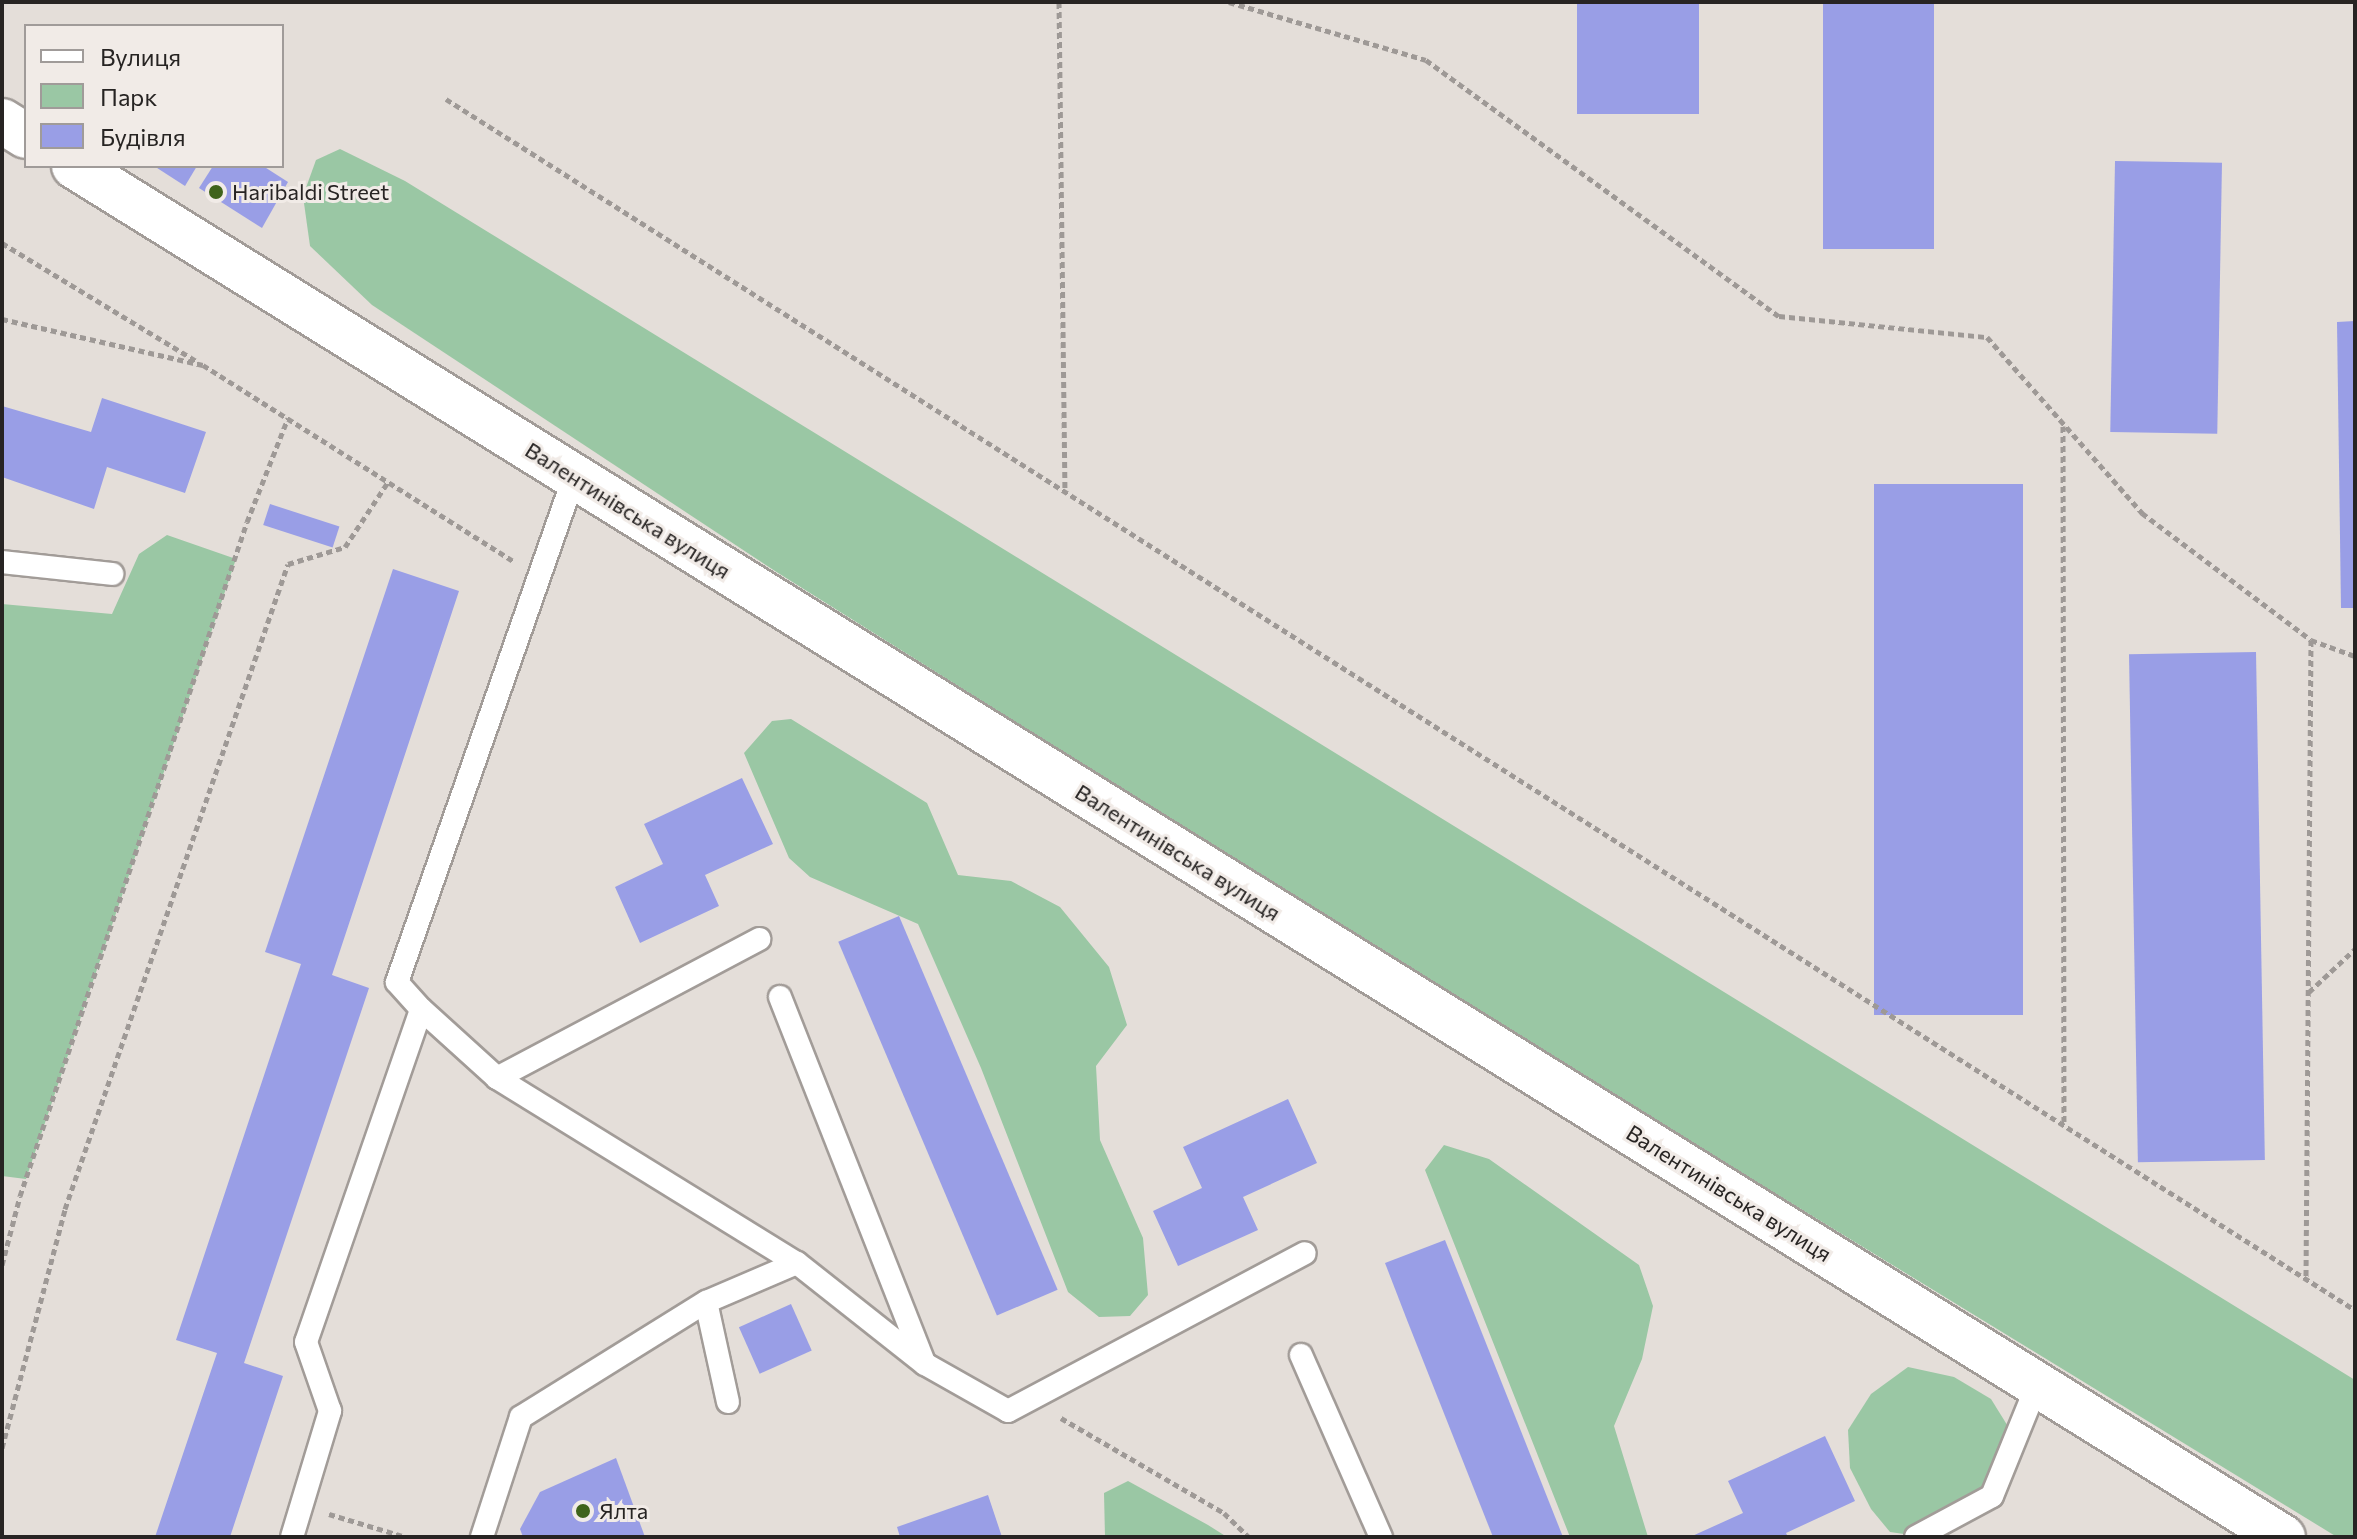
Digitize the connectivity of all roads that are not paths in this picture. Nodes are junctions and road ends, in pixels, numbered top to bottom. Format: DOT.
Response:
graph roads {
  1 [pos="2,121"];
  2 [pos="24,135"];
  3 [pos="77,168"];
  4 [pos="574,477"];
  5 [pos="2,562"];
  6 [pos="112,574"];
  7 [pos="760,939"];
  8 [pos="780,997"];
  9 [pos="421,1009"];
  10 [pos="497,1078"];
  11 [pos="1305,1253"];
  12 [pos="797,1263"];
  13 [pos="706,1302"];
  14 [pos="1301,1355"];
  15 [pos="925,1364"];
  16 [pos="2037,1385"];
  17 [pos="728,1402"];
  18 [pos="292,1537"];
  19 [pos="482,1537"];
  20 [pos="1381,1537"];
  21 [pos="1916,1537"];
  22 [pos="2283,1537"];
  1 -- 2 [label="street"];
  3 -- 4 [label="street, Валентинівська вулиця"];
  4 -- 9 [label="lane"];
  4 -- 16 [label="street, Валентинівська вулиця"];
  5 -- 6 [label="lane"];
  7 -- 10 [label="lane"];
  8 -- 15 [label="lane"];
  9 -- 10 [label="lane"];
  9 -- 18 [label="lane"];
  10 -- 12 [label="lane"];
  11 -- 15 [label="lane"];
  12 -- 13 [label="lane"];
  12 -- 15 [label="lane"];
  13 -- 17 [label="lane"];
  13 -- 19 [label="lane"];
  14 -- 20 [label="lane"];
  16 -- 21 [label="lane"];
  16 -- 22 [label="street, Валентинівська вулиця"];
}
